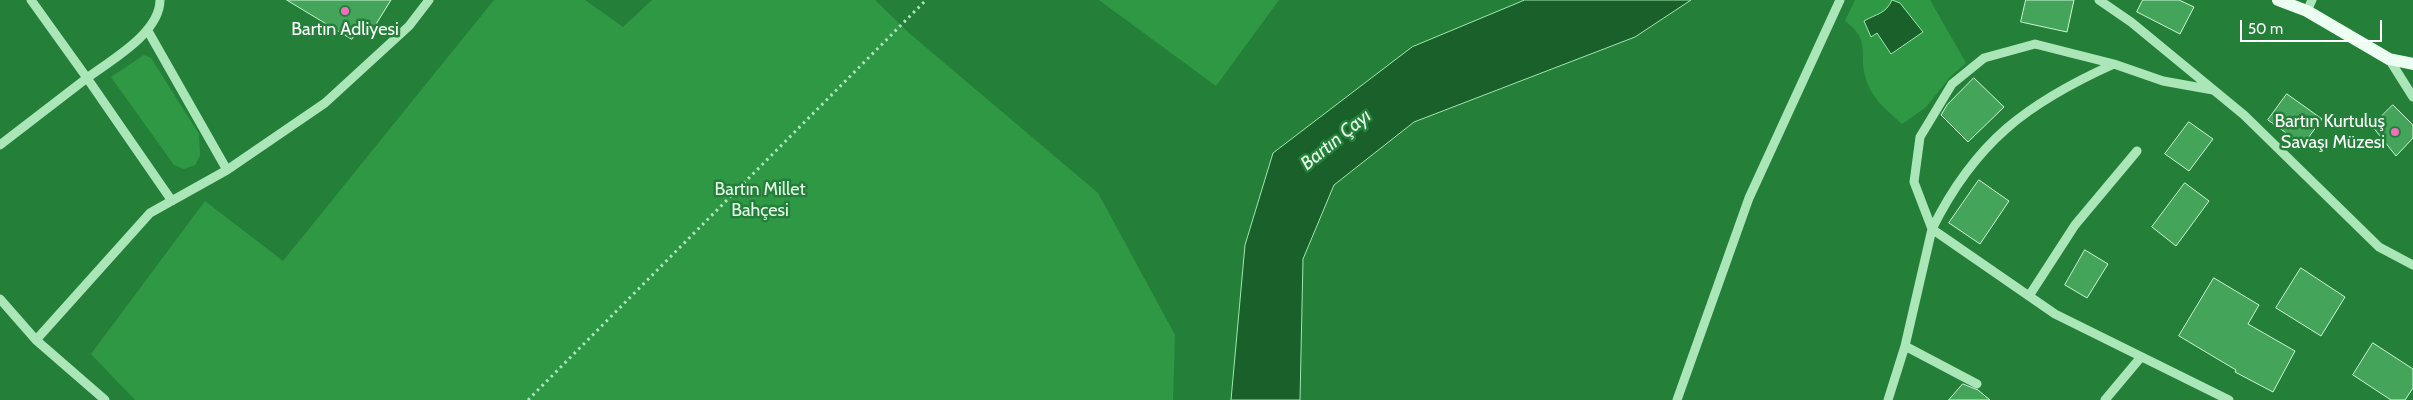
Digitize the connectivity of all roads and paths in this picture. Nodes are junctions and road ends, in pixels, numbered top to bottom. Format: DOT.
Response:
graph roads {
  1 [pos="31,0"];
  2 [pos="160,0"];
  3 [pos="429,0"];
  4 [pos="926,0"];
  5 [pos="1840,0"];
  6 [pos="2098,0"];
  7 [pos="2278,0"];
  8 [pos="2310,6"];
  9 [pos="148,31"];
  10 [pos="2388,58"];
  11 [pos="2114,64"];
  12 [pos="2413,64"];
  13 [pos="87,78"];
  14 [pos="2213,90"];
  15 [pos="2413,95"];
  16 [pos="0,145"];
  17 [pos="2137,151"];
  18 [pos="227,170"];
  19 [pos="172,201"];
  20 [pos="1932,229"];
  21 [pos="2413,265"];
  22 [pos="2029,296"];
  23 [pos="0,299"];
  24 [pos="36,340"];
  25 [pos="1905,346"];
  26 [pos="2141,357"];
  27 [pos="1977,384"];
  28 [pos="105,400"];
  29 [pos="528,400"];
  30 [pos="1677,400"];
  31 [pos="1888,400"];
  32 [pos="2105,400"];
  33 [pos="2229,400"];
  1 -- 13 [label="street"];
  2 -- 9 [label="street"];
  3 -- 18 [label="street"];
  4 -- 29 [label="path"];
  5 -- 30 [label="street"];
  6 -- 14 [label="street"];
  7 -- 8 [label="main road"];
  8 -- 10 [label="main road"];
  9 -- 13 [label="street"];
  9 -- 18 [label="street"];
  10 -- 12 [label="main road"];
  10 -- 15 [label="street"];
  11 -- 14 [label="street"];
  11 -- 20 [label="street"];
  11 -- 20 [label="street"];
  13 -- 16 [label="street"];
  13 -- 19 [label="street"];
  14 -- 21 [label="street"];
  17 -- 22 [label="street"];
  18 -- 19 [label="street"];
  19 -- 24 [label="street"];
  20 -- 22 [label="street"];
  20 -- 25 [label="street"];
  22 -- 26 [label="street"];
  23 -- 24 [label="street"];
  24 -- 28 [label="street"];
  25 -- 27 [label="street"];
  25 -- 31 [label="street"];
  26 -- 32 [label="street"];
  26 -- 33 [label="street"];
}
